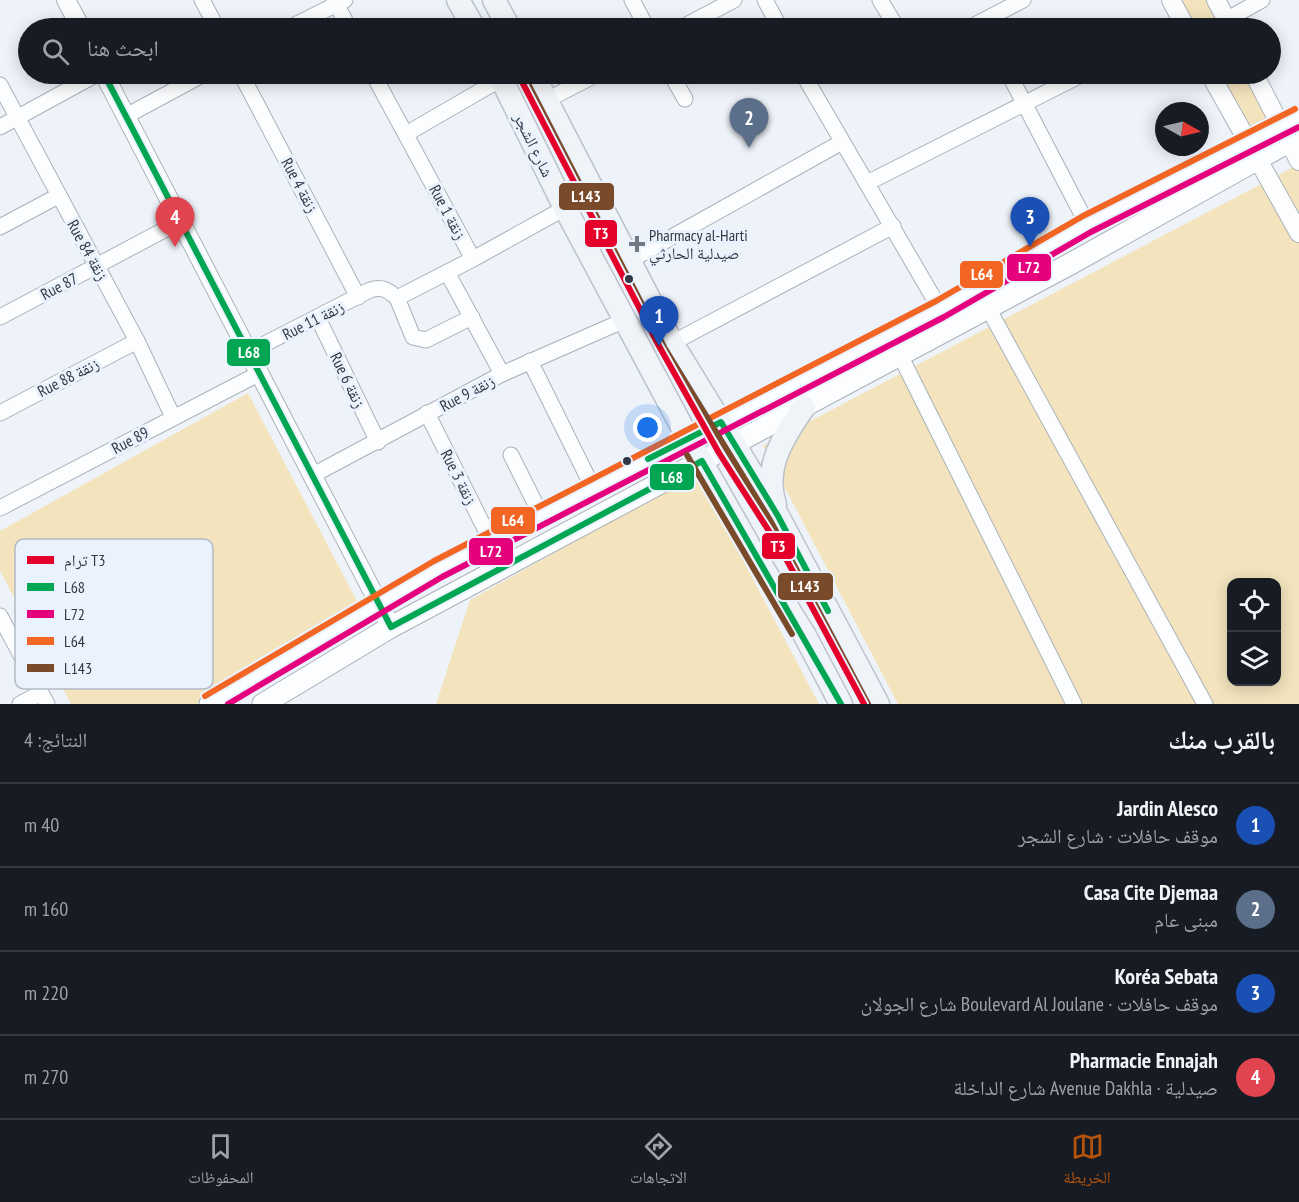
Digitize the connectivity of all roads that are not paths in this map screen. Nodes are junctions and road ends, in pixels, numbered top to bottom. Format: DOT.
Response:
graph roads {
  1 [pos="66,0"];
  2 [pos="202,0"];
  3 [pos="459,0"];
  4 [pos="494,0"];
  5 [pos="632,0"];
  6 [pos="732,0"];
  7 [pos="765,0"];
  8 [pos="880,0"];
  9 [pos="1023,0"];
  10 [pos="1171,0"];
  11 [pos="1216,0"];
  12 [pos="1262,0"];
  13 [pos="339,2"];
  14 [pos="76,18"];
  15 [pos="212,18"];
  16 [pos="308,18"];
  17 [pos="345,18"];
  18 [pos="469,18"];
  19 [pos="504,18"];
  20 [pos="642,18"];
  21 [pos="699,18"];
  22 [pos="775,18"];
  23 [pos="891,18"];
  24 [pos="992,18"];
  25 [pos="1177,18"];
  26 [pos="1226,18"];
  27 [pos="1237,18"];
  28 [pos="79,84"];
  29 [pos="109,84"];
  30 [pos="185,84"];
  31 [pos="246,84"];
  32 [pos="378,84"];
  33 [pos="487,84"];
  34 [pos="504,84"];
  35 [pos="538,84"];
  36 [pos="578,84"];
  37 [pos="677,84"];
  38 [pos="810,84"];
  39 [pos="1015,84"];
  40 [pos="1064,84"];
  41 [pos="1215,84"];
  42 [pos="1261,84"];
  43 [pos="0,85"];
  44 [pos="685,99"];
  45 [pos="547,100"];
  46 [pos="1026,104"];
  47 [pos="126,116"];
  48 [pos="17,118"];
  49 [pos="0,127"];
  50 [pos="1292,130"];
  51 [pos="406,134"];
  52 [pos="842,142"];
  53 [pos="1252,152"];
  54 [pos="1299,161"];
  55 [pos="867,183"];
  56 [pos="58,196"];
  57 [pos="565,208"];
  58 [pos="181,221"];
  59 [pos="1087,224"];
  60 [pos="893,226"];
  61 [pos="0,227"];
  62 [pos="1299,233"];
  63 [pos="473,259"];
  64 [pos="629,261"];
  65 [pos="96,266"];
  66 [pos="448,274"];
  67 [pos="358,297"];
  68 [pos="397,298"];
  69 [pos="988,308"];
  70 [pos="939,309"];
  71 [pos="0,317"];
  72 [pos="472,317"];
  73 [pos="318,318"];
  74 [pos="625,320"];
  75 [pos="137,341"];
  76 [pos="672,343"];
  77 [pos="249,352"];
  78 [pos="900,355"];
  79 [pos="530,360"];
  80 [pos="260,373"];
  81 [pos="502,374"];
  82 [pos="804,407"];
  83 [pos="0,413"];
  84 [pos="427,413"];
  85 [pos="173,417"];
  86 [pos="721,422"];
  87 [pos="688,438"];
  88 [pos="378,442"];
  89 [pos="735,444"];
  90 [pos="511,455"];
  91 [pos="702,461"];
  92 [pos="314,475"];
  93 [pos="593,488"];
  94 [pos="0,508"];
  95 [pos="541,515"];
  96 [pos="778,516"];
  97 [pos="491,541"];
  98 [pos="380,602"];
  99 [pos="1,620"];
  100 [pos="391,627"];
  101 [pos="15,646"];
  102 [pos="297,651"];
  103 [pos="310,675"];
  104 [pos="44,699"];
  105 [pos="20,704"];
  106 [pos="210,704"];
  107 [pos="263,704"];
  108 [pos="841,704"];
  109 [pos="878,704"];
  110 [pos="1074,704"];
  111 [pos="1205,704"];
  1 -- 14 [label="street"];
  2 -- 15 [label="street"];
  3 -- 18 [label="main road"];
  4 -- 19 [label="main road"];
  5 -- 20 [label="street"];
  6 -- 21 [label="street"];
  7 -- 22 [label="street"];
  8 -- 23 [label="street"];
  9 -- 24 [label="street"];
  10 -- 25 [label="street"];
  11 -- 26 [label="street"];
  12 -- 27 [label="street"];
  13 -- 16 [label="street"];
  13 -- 17 [label="street"];
  28 -- 48 [label="street"];
  29 -- 47 [label="street"];
  30 -- 47 [label="street"];
  31 -- 67 [label="street, Rue 4 زنقة"];
  32 -- 51 [label="street, Rue 1 زنقة"];
  33 -- 51 [label="street"];
  34 -- 57 [label="main road, شارع الشجر"];
  35 -- 45 [label="main road, شارع الشجر"];
  36 -- 45 [label="street"];
  37 -- 44 [label="street"];
  38 -- 52 [label="street"];
  39 -- 46 [label="street"];
  40 -- 46 [label="street"];
  41 -- 53 [label="street"];
  42 -- 50 [label="street"];
  43 -- 48 [label="street, Rue 84 زنقة"];
  45 -- 64 [label="main road, شارع الشجر"];
  46 -- 55 [label="street"];
  46 -- 59 [label="street"];
  47 -- 58 [label="street"];
  48 -- 49 [label="street"];
  48 -- 56 [label="street, Rue 84 زنقة"];
  50 -- 53 [label="main road"];
  50 -- 54 [label="street"];
  51 -- 63 [label="street, Rue 1 زنقة"];
  52 -- 55 [label="street"];
  52 -- 64 [label="street"];
  53 -- 59 [label="main road"];
  53 -- 62 [label="street"];
  53 -- 69 [label="main road"];
  55 -- 60 [label="street"];
  56 -- 61 [label="street"];
  56 -- 65 [label="street, Rue 84 زنقة"];
  57 -- 63 [label="street, Rue 1 زنقة"];
  57 -- 74 [label="main road, شارع الشجر"];
  58 -- 65 [label="street, Rue 87"];
  58 -- 77 [label="street"];
  59 -- 70 [label="main road"];
  60 -- 70 [label="street"];
  60 -- 76 [label="street"];
  63 -- 66 [label="street"];
  64 -- 76 [label="main road, شارع الشجر"];
  65 -- 71 [label="street, Rue 87"];
  65 -- 75 [label="street, Rue 84 زنقة"];
  66 -- 68 [label="street"];
  66 -- 72 [label="street"];
  67 -- 68 [label="street, Rue 11 زنقة"];
  67 -- 73 [label="street, Rue 11 زنقة"];
  68 -- 72 [label="street"];
  69 -- 78 [label="main road"];
  69 -- 111 [label="street"];
  70 -- 86 [label="main road"];
  72 -- 81 [label="street"];
  73 -- 77 [label="street, Rue 11 زنقة"];
  73 -- 88 [label="street, Rue 6 زنقة"];
  74 -- 79 [label="street, Rue 9 زنقة"];
  74 -- 87 [label="main road, شارع الشجر"];
  75 -- 83 [label="street, Rue 88 زنقة"];
  75 -- 85 [label="street, Rue 84 زنقة"];
  76 -- 86 [label="main road, شارع الشجر"];
  77 -- 80 [label="street"];
  78 -- 82 [label="main road"];
  78 -- 110 [label="street"];
  79 -- 81 [label="street, Rue 9 زنقة"];
  79 -- 93 [label="street"];
  80 -- 85 [label="street, Rue 89"];
  80 -- 92 [label="street"];
  81 -- 84 [label="street, Rue 9 زنقة"];
  82 -- 89 [label="main road"];
  82 -- 96 [label="main road"];
  84 -- 88 [label="street, Rue 9 زنقة"];
  84 -- 97 [label="street, Rue 3 زنقة"];
  85 -- 94 [label="street, Rue 89"];
  86 -- 87 [label="main road"];
  86 -- 89 [label="main road, شارع الشجر"];
  87 -- 91 [label="main road, شارع الشجر"];
  87 -- 93 [label="main road"];
  88 -- 92 [label="street, Rue 9 زنقة"];
  89 -- 91 [label="main road"];
  89 -- 96 [label="main road, شارع الشجر"];
  90 -- 95 [label="street"];
  91 -- 100 [label="main road"];
  91 -- 108 [label="main road, شارع الشجر"];
  92 -- 98 [label="street"];
  93 -- 95 [label="main road"];
  95 -- 97 [label="main road"];
  96 -- 109 [label="main road"];
  97 -- 98 [label="main road"];
  98 -- 100 [label="street"];
  98 -- 102 [label="main road"];
  99 -- 101 [label="street"];
  100 -- 103 [label="main road"];
  102 -- 103 [label="main road"];
  102 -- 106 [label="main road"];
  103 -- 107 [label="main road"];
  104 -- 105 [label="street"];
}
